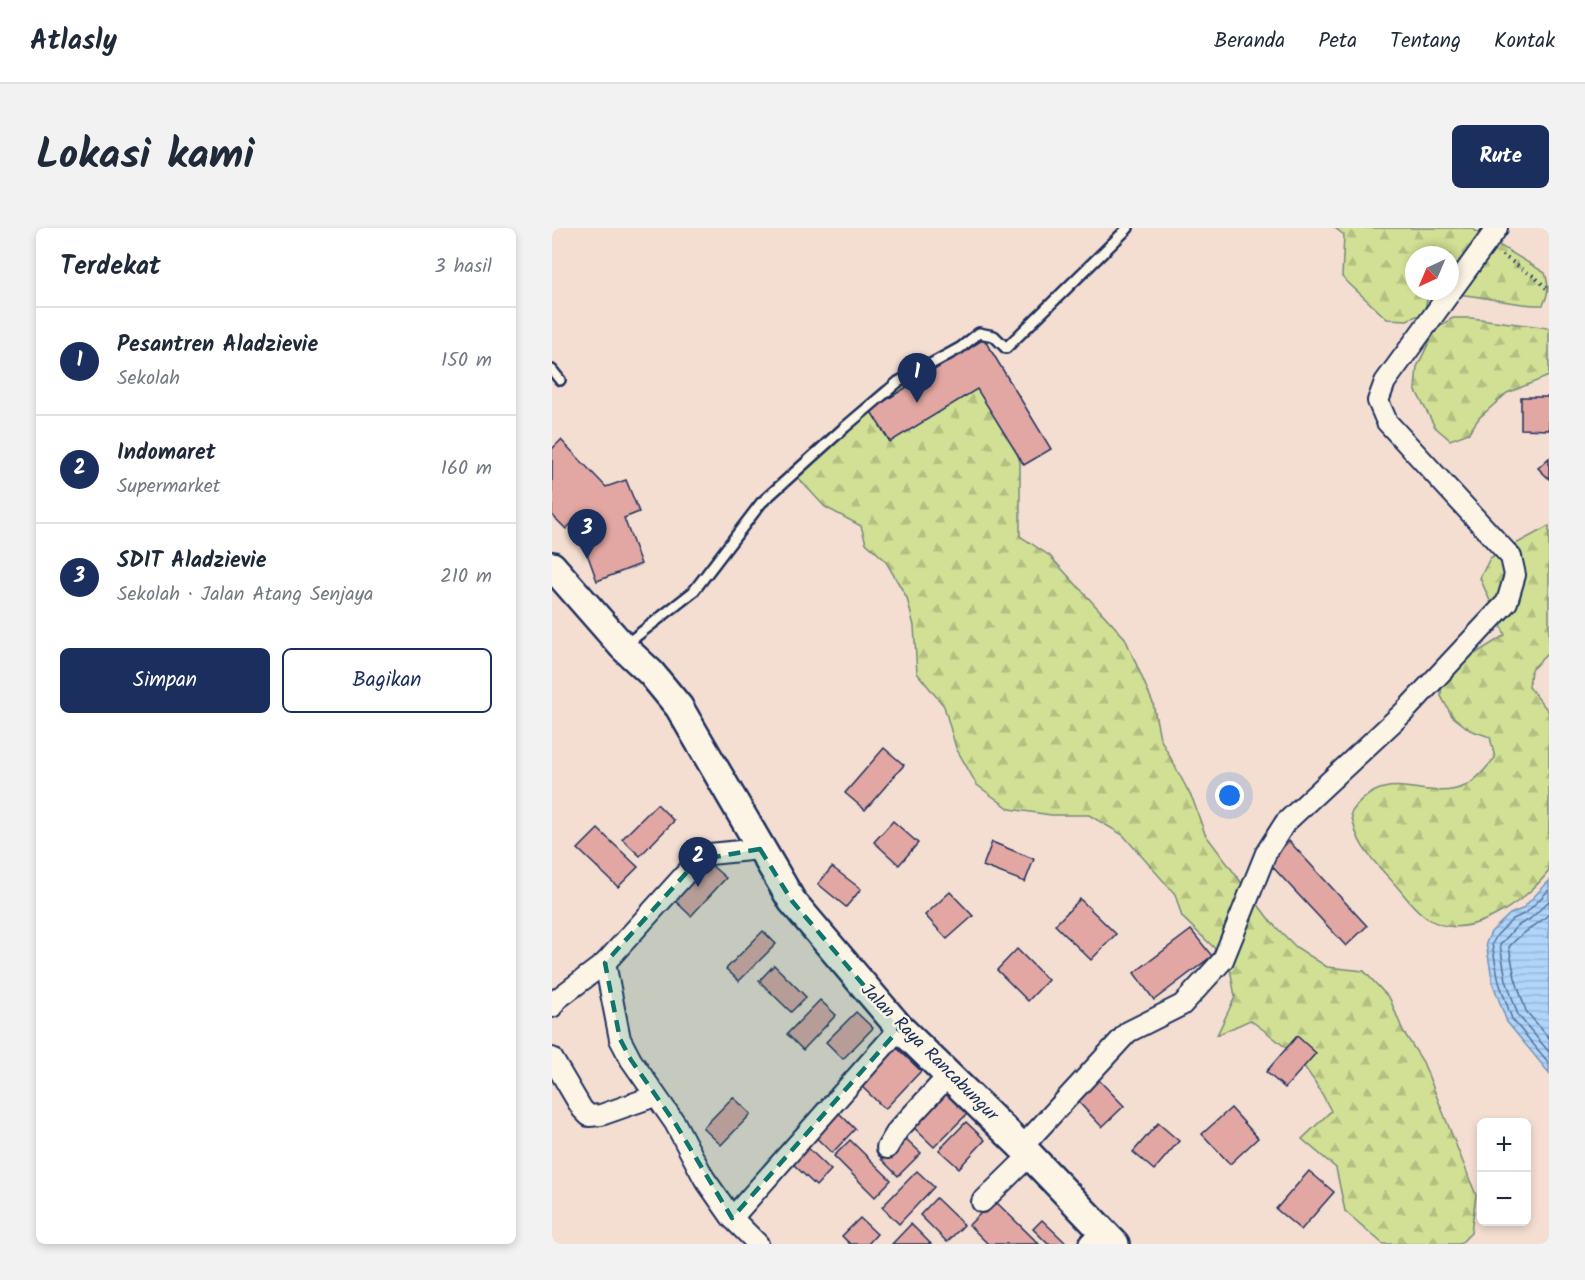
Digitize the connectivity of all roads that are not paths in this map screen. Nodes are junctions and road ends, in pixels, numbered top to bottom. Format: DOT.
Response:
graph roads {
  1 [pos="1128,228"];
  2 [pos="1497,228"];
  3 [pos="552,370"];
  4 [pos="560,380"];
  5 [pos="552,566"];
  6 [pos="623,647"];
  7 [pos="760,849"];
  8 [pos="605,963"];
  9 [pos="552,1007"];
  10 [pos="900,1028"];
  11 [pos="552,1058"];
  12 [pos="949,1075"];
  13 [pos="655,1096"];
  14 [pos="887,1148"];
  15 [pos="1026,1151"];
  16 [pos="982,1202"];
  17 [pos="732,1218"];
  18 [pos="1102,1240"];
  19 [pos="758,1244"];
  1 -- 6 [label="lane"];
  2 -- 15 [label="street"];
  3 -- 4 [label="lane"];
  5 -- 6 [label="main road, Jalan Raya Rancabungur"];
  6 -- 7 [label="main road, Jalan Raya Rancabungur"];
  7 -- 8 [label="street"];
  7 -- 10 [label="main road, Jalan Raya Rancabungur"];
  8 -- 9 [label="street"];
  8 -- 13 [label="street"];
  10 -- 12 [label="main road, Jalan Raya Rancabungur"];
  10 -- 17 [label="street"];
  11 -- 13 [label="street"];
  12 -- 14 [label="street"];
  12 -- 15 [label="main road, Jalan Raya Rancabungur"];
  13 -- 17 [label="street"];
  15 -- 16 [label="street"];
  15 -- 18 [label="main road, Jalan Raya Rancabungur"];
  17 -- 19 [label="street"];
}
